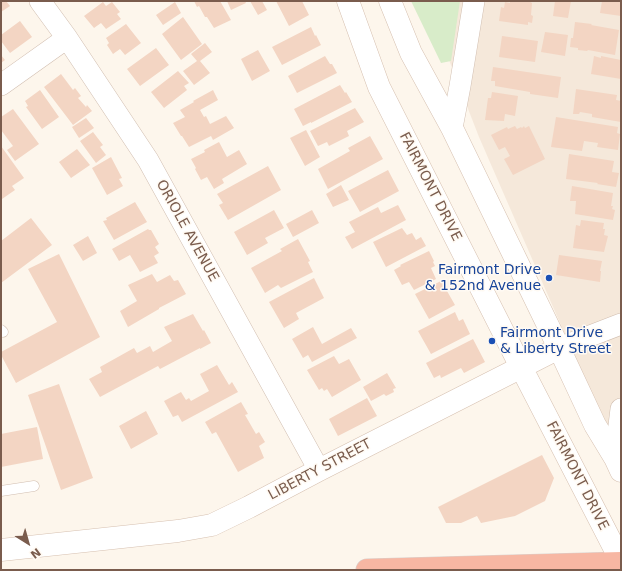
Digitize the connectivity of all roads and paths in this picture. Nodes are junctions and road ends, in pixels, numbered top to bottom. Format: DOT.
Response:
graph roads {
  1 [pos="40,1"];
  2 [pos="348,1"];
  3 [pos="390,1"];
  4 [pos="474,1"];
  5 [pos="67,38"];
  6 [pos="1,85"];
  7 [pos="452,128"];
  8 [pos="621,324"];
  9 [pos="559,348"];
  10 [pos="521,367"];
  11 [pos="621,409"];
  12 [pos="619,461"];
  13 [pos="319,470"];
  14 [pos="34,486"];
  15 [pos="1,491"];
  16 [pos="1,550"];
  17 [pos="621,562"];
  18 [pos="367,570"];
  1 -- 5 [label="street, ORIOLE AVENUE"];
  2 -- 10 [label="main road, FAIRMONT DRIVE"];
  3 -- 7 [label="main road"];
  4 -- 7 [label="street"];
  5 -- 6 [label="street"];
  5 -- 13 [label="street, ORIOLE AVENUE"];
  7 -- 9 [label="main road"];
  8 -- 9 [label="street, LIBERTY STREET"];
  9 -- 10 [label="main road, LIBERTY STREET"];
  9 -- 12 [label="main road"];
  10 -- 13 [label="main road, LIBERTY STREET"];
  10 -- 17 [label="main road, FAIRMONT DRIVE"];
  11 -- 12 [label="street"];
  13 -- 16 [label="main road, LIBERTY STREET"];
  14 -- 15 [label="lane"];
  17 -- 18 [label="highway"];
}
